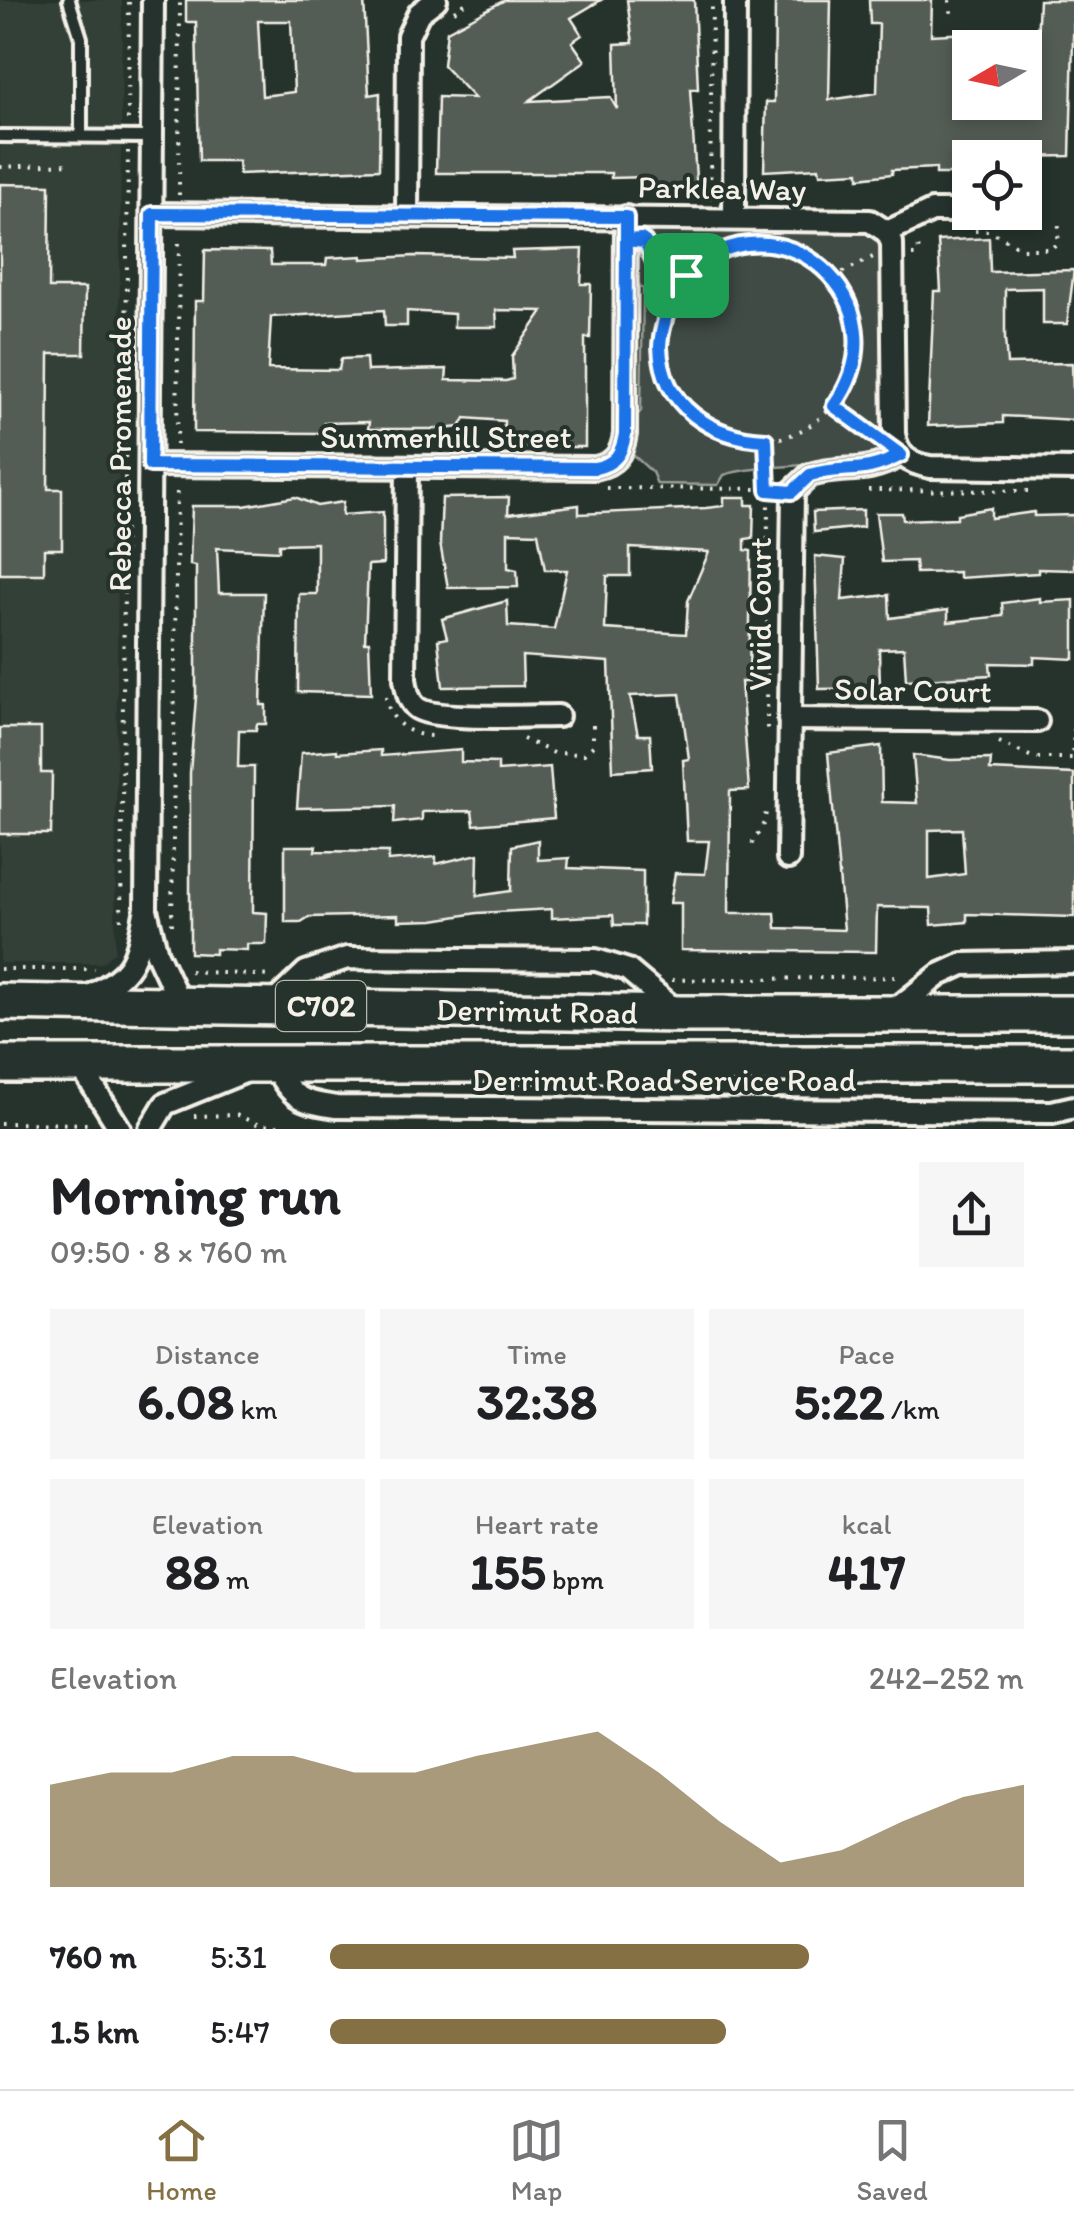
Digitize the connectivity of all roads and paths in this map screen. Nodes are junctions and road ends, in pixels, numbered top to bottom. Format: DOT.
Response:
graph roads {
  1 [pos="69,0"];
  2 [pos="129,0"];
  3 [pos="153,0"];
  4 [pos="180,0"];
  5 [pos="436,0"];
  6 [pos="471,0"];
  7 [pos="712,0"];
  8 [pos="735,0"];
  9 [pos="949,0"];
  10 [pos="455,11"];
  11 [pos="951,13"];
  12 [pos="0,136"];
  13 [pos="81,136"];
  14 [pos="128,136"];
  15 [pos="152,137"];
  16 [pos="71,164"];
  17 [pos="0,167"];
  18 [pos="152,214"];
  19 [pos="179,214"];
  20 [pos="406,216"];
  21 [pos="952,216"];
  22 [pos="626,217"];
  23 [pos="710,219"];
  24 [pos="734,219"];
  25 [pos="1059,224"];
  26 [pos="931,230"];
  27 [pos="988,230"];
  28 [pos="887,232"];
  29 [pos="626,240"];
  30 [pos="894,254"];
  31 [pos="833,277"];
  32 [pos="668,292"];
  33 [pos="834,406"];
  34 [pos="766,440"];
  35 [pos="901,455"];
  36 [pos="150,465"];
  37 [pos="176,465"];
  38 [pos="407,467"];
  39 [pos="1074,468"];
  40 [pos="768,490"];
  41 [pos="862,490"];
  42 [pos="1038,491"];
  43 [pos="792,492"];
  44 [pos="386,694"];
  45 [pos="558,716"];
  46 [pos="789,719"];
  47 [pos="1036,721"];
  48 [pos="594,724"];
  49 [pos="445,736"];
  50 [pos="512,736"];
  51 [pos="767,747"];
  52 [pos="767,807"];
  53 [pos="752,844"];
  54 [pos="788,858"];
  55 [pos="146,908"];
  56 [pos="121,923"];
  57 [pos="172,938"];
  58 [pos="1074,962"];
  59 [pos="0,969"];
  60 [pos="106,970"];
  61 [pos="907,977"];
  62 [pos="179,987"];
  63 [pos="274,990"];
  64 [pos="673,998"];
  65 [pos="0,1002"];
  66 [pos="77,1002"];
  67 [pos="890,1014"];
  68 [pos="1074,1014"];
  69 [pos="0,1064"];
  70 [pos="79,1064"];
  71 [pos="268,1064"];
  72 [pos="1074,1064"];
  73 [pos="1074,1107"];
  74 [pos="1026,1120"];
  75 [pos="0,1123"];
  76 [pos="119,1126"];
  77 [pos="151,1127"];
  78 [pos="317,1129"];
  1 -- 13 [label="lane"];
  2 -- 14 [label="path"];
  3 -- 15 [label="street, Rebecca Promenade"];
  4 -- 19 [label="path"];
  5 -- 20 [label="street"];
  6 -- 10 [label="path"];
  7 -- 23 [label="path"];
  8 -- 24 [label="street"];
  9 -- 11 [label="path"];
  12 -- 13 [label="lane"];
  13 -- 14 [label="lane"];
  14 -- 15 [label="lane"];
  14 -- 56 [label="path"];
  15 -- 18 [label="street, Rebecca Promenade"];
  16 -- 17 [label="path"];
  18 -- 19 [label="street, Parklea Way"];
  18 -- 36 [label="street, Rebecca Promenade"];
  19 -- 20 [label="street, Parklea Way"];
  19 -- 37 [label="path"];
  20 -- 22 [label="street, Parklea Way"];
  21 -- 28 [label="street"];
  22 -- 23 [label="street, Parklea Way"];
  22 -- 29 [label="street, Summerhill Street"];
  23 -- 24 [label="street, Parklea Way"];
  24 -- 28 [label="street, Parklea Way"];
  25 -- 27 [label="path"];
  26 -- 30 [label="path"];
  28 -- 30 [label="street"];
  29 -- 32 [label="path"];
  29 -- 38 [label="street, Summerhill Street"];
  30 -- 31 [label="path"];
  30 -- 35 [label="street"];
  31 -- 32 [label="path"];
  31 -- 33 [label="path"];
  32 -- 34 [label="path"];
  33 -- 34 [label="path"];
  33 -- 35 [label="path"];
  34 -- 40 [label="path"];
  35 -- 39 [label="street"];
  35 -- 43 [label="street, Vivid Court"];
  36 -- 37 [label="street, Summerhill Street"];
  36 -- 55 [label="street, Rebecca Promenade"];
  37 -- 38 [label="street, Summerhill Street"];
  37 -- 57 [label="path"];
  38 -- 45 [label="street"];
  40 -- 43 [label="path"];
  40 -- 51 [label="path"];
  41 -- 42 [label="path"];
  43 -- 46 [label="street, Vivid Court"];
  44 -- 49 [label="path"];
  46 -- 47 [label="street, Solar Court"];
  46 -- 54 [label="street, Vivid Court"];
  48 -- 50 [label="path"];
  52 -- 53 [label="path"];
  55 -- 62 [label="street, Rebecca Promenade"];
  55 -- 66 [label="street, Rebecca Promenade"];
  58 -- 67 [label="street"];
  59 -- 60 [label="path"];
  61 -- 64 [label="path"];
  62 -- 63 [label="highway, Derrimut Road / C702"];
  62 -- 63 [label="path"];
  62 -- 66 [label="highway, Derrimut Road / C702"];
  63 -- 64 [label="highway, Derrimut Road / C702"];
  63 -- 64 [label="street, Derrimut Road Service Road"];
  64 -- 67 [label="highway, Derrimut Road / C702"];
  65 -- 66 [label="highway, Derrimut Road / C702"];
  67 -- 68 [label="highway, Derrimut Road / C702"];
  69 -- 70 [label="highway, Derrimut Road / C702"];
  70 -- 71 [label="highway, Derrimut Road / C702"];
  70 -- 76 [label="street"];
  71 -- 72 [label="highway, Derrimut Road / C702"];
  71 -- 74 [label="street, Derrimut Road Service Road"];
  71 -- 77 [label="street"];
  73 -- 74 [label="street, Derrimut Road Service Road"];
  75 -- 76 [label="path"];
  77 -- 78 [label="path"];
}
